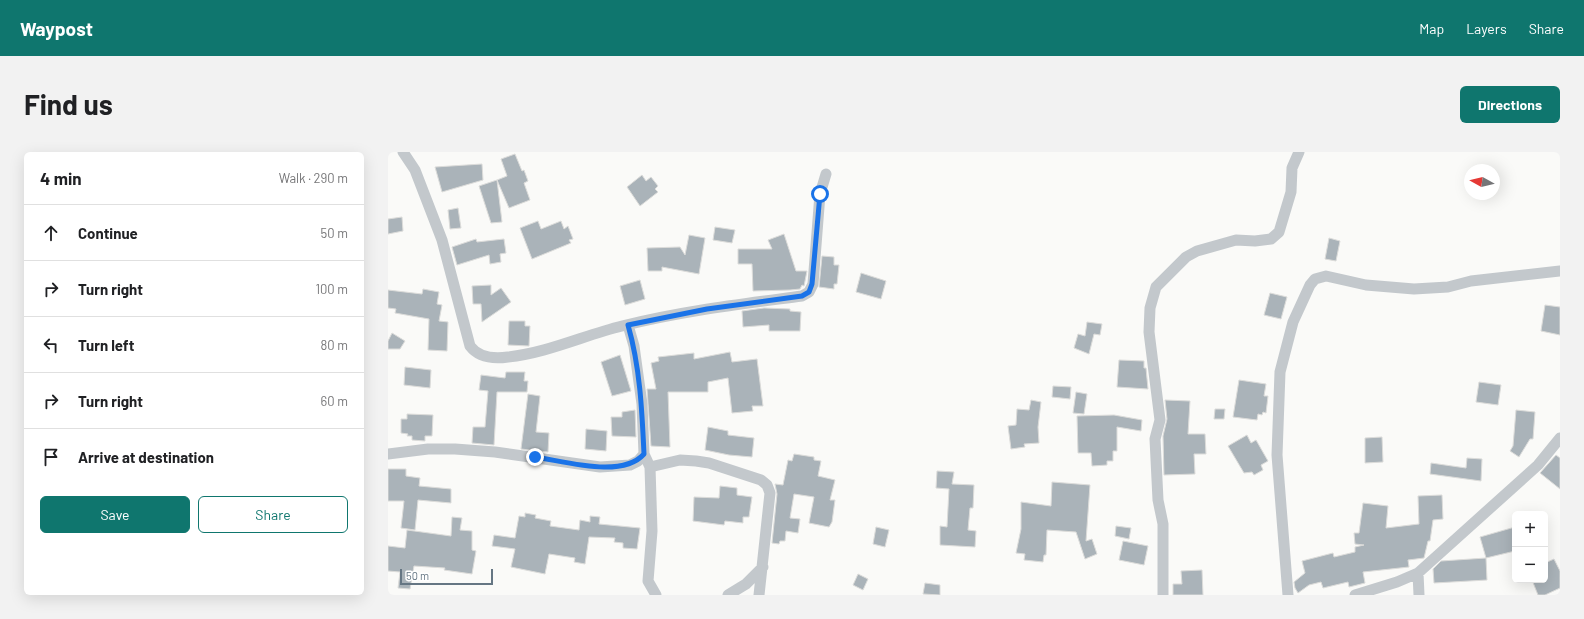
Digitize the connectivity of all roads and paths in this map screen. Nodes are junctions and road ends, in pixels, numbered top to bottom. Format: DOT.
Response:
graph roads {
  1 [pos="403,152"];
  2 [pos="1299,152"];
  3 [pos="826,174"];
  4 [pos="1560,271"];
  5 [pos="628,325"];
  6 [pos="1560,438"];
  7 [pos="388,454"];
  8 [pos="644,454"];
  9 [pos="650,467"];
  10 [pos="763,567"];
  11 [pos="1418,573"];
  12 [pos="656,595"];
  13 [pos="728,595"];
  14 [pos="759,595"];
  15 [pos="1163,595"];
  16 [pos="1288,595"];
  17 [pos="1355,595"];
  18 [pos="1419,595"];
  1 -- 5 [label="street"];
  2 -- 15 [label="street"];
  3 -- 5 [label="street"];
  4 -- 16 [label="street"];
  5 -- 8 [label="street"];
  6 -- 11 [label="street"];
  7 -- 8 [label="street"];
  8 -- 9 [label="street"];
  9 -- 10 [label="street"];
  9 -- 12 [label="street"];
  10 -- 13 [label="street"];
  10 -- 14 [label="street"];
  11 -- 17 [label="street"];
  11 -- 18 [label="street"];
}
